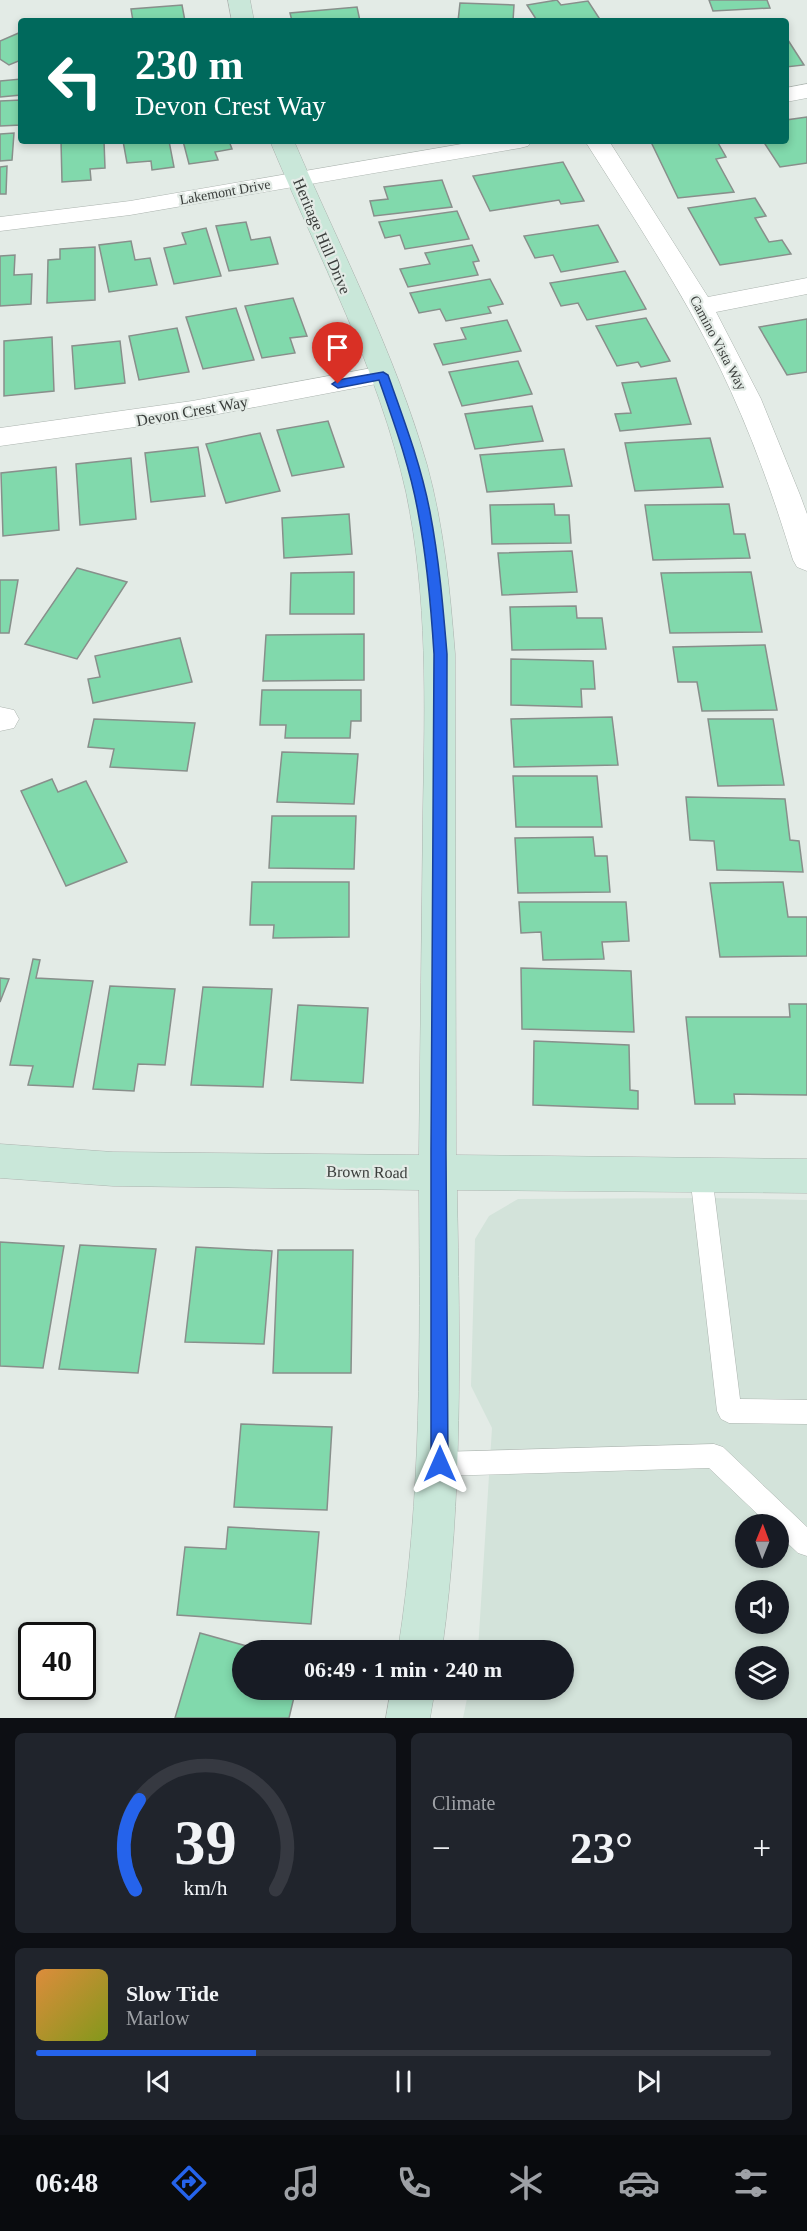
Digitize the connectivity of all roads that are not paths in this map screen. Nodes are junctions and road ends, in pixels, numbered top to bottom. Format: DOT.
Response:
graph roads {
  1 [pos="239,0"];
  2 [pos="242,18"];
  3 [pos="807,91"];
  4 [pos="789,94"];
  5 [pos="283,144"];
  6 [pos="503,144"];
  7 [pos="599,144"];
  8 [pos="298,180"];
  9 [pos="0,224"];
  10 [pos="807,286"];
  11 [pos="701,307"];
  12 [pos="383,375"];
  13 [pos="0,437"];
  14 [pos="802,522"];
  15 [pos="807,560"];
  16 [pos="0,1161"];
  17 [pos="438,1173"];
  18 [pos="701,1175"];
  19 [pos="807,1176"];
  20 [pos="807,1412"];
  21 [pos="440,1464"];
  22 [pos="807,1544"];
  23 [pos="422,1640"];
  24 [pos="411,1700"];
  25 [pos="408,1718"];
  1 -- 2 [label="street"];
  3 -- 4 [label="street"];
  5 -- 8 [label="street, Heritage Hill Drive"];
  6 -- 8 [label="street, Lakemont Drive"];
  7 -- 11 [label="street, Camino Vista Way"];
  8 -- 9 [label="street, Lakemont Drive"];
  8 -- 12 [label="street, Heritage Hill Drive"];
  10 -- 11 [label="street"];
  11 -- 14 [label="street, Camino Vista Way"];
  12 -- 13 [label="street, Devon Crest Way"];
  12 -- 17 [label="street, Heritage Hill Drive"];
  14 -- 15 [label="street, Camino Vista Way"];
  16 -- 17 [label="street, Brown Road"];
  17 -- 18 [label="street, Brown Road"];
  17 -- 21 [label="street, Heritage Hill Drive"];
  18 -- 19 [label="street, Brown Road"];
  18 -- 20 [label="lane"];
  21 -- 22 [label="lane"];
  21 -- 23 [label="street, Heritage Hill Drive"];
  24 -- 25 [label="street"];
}
